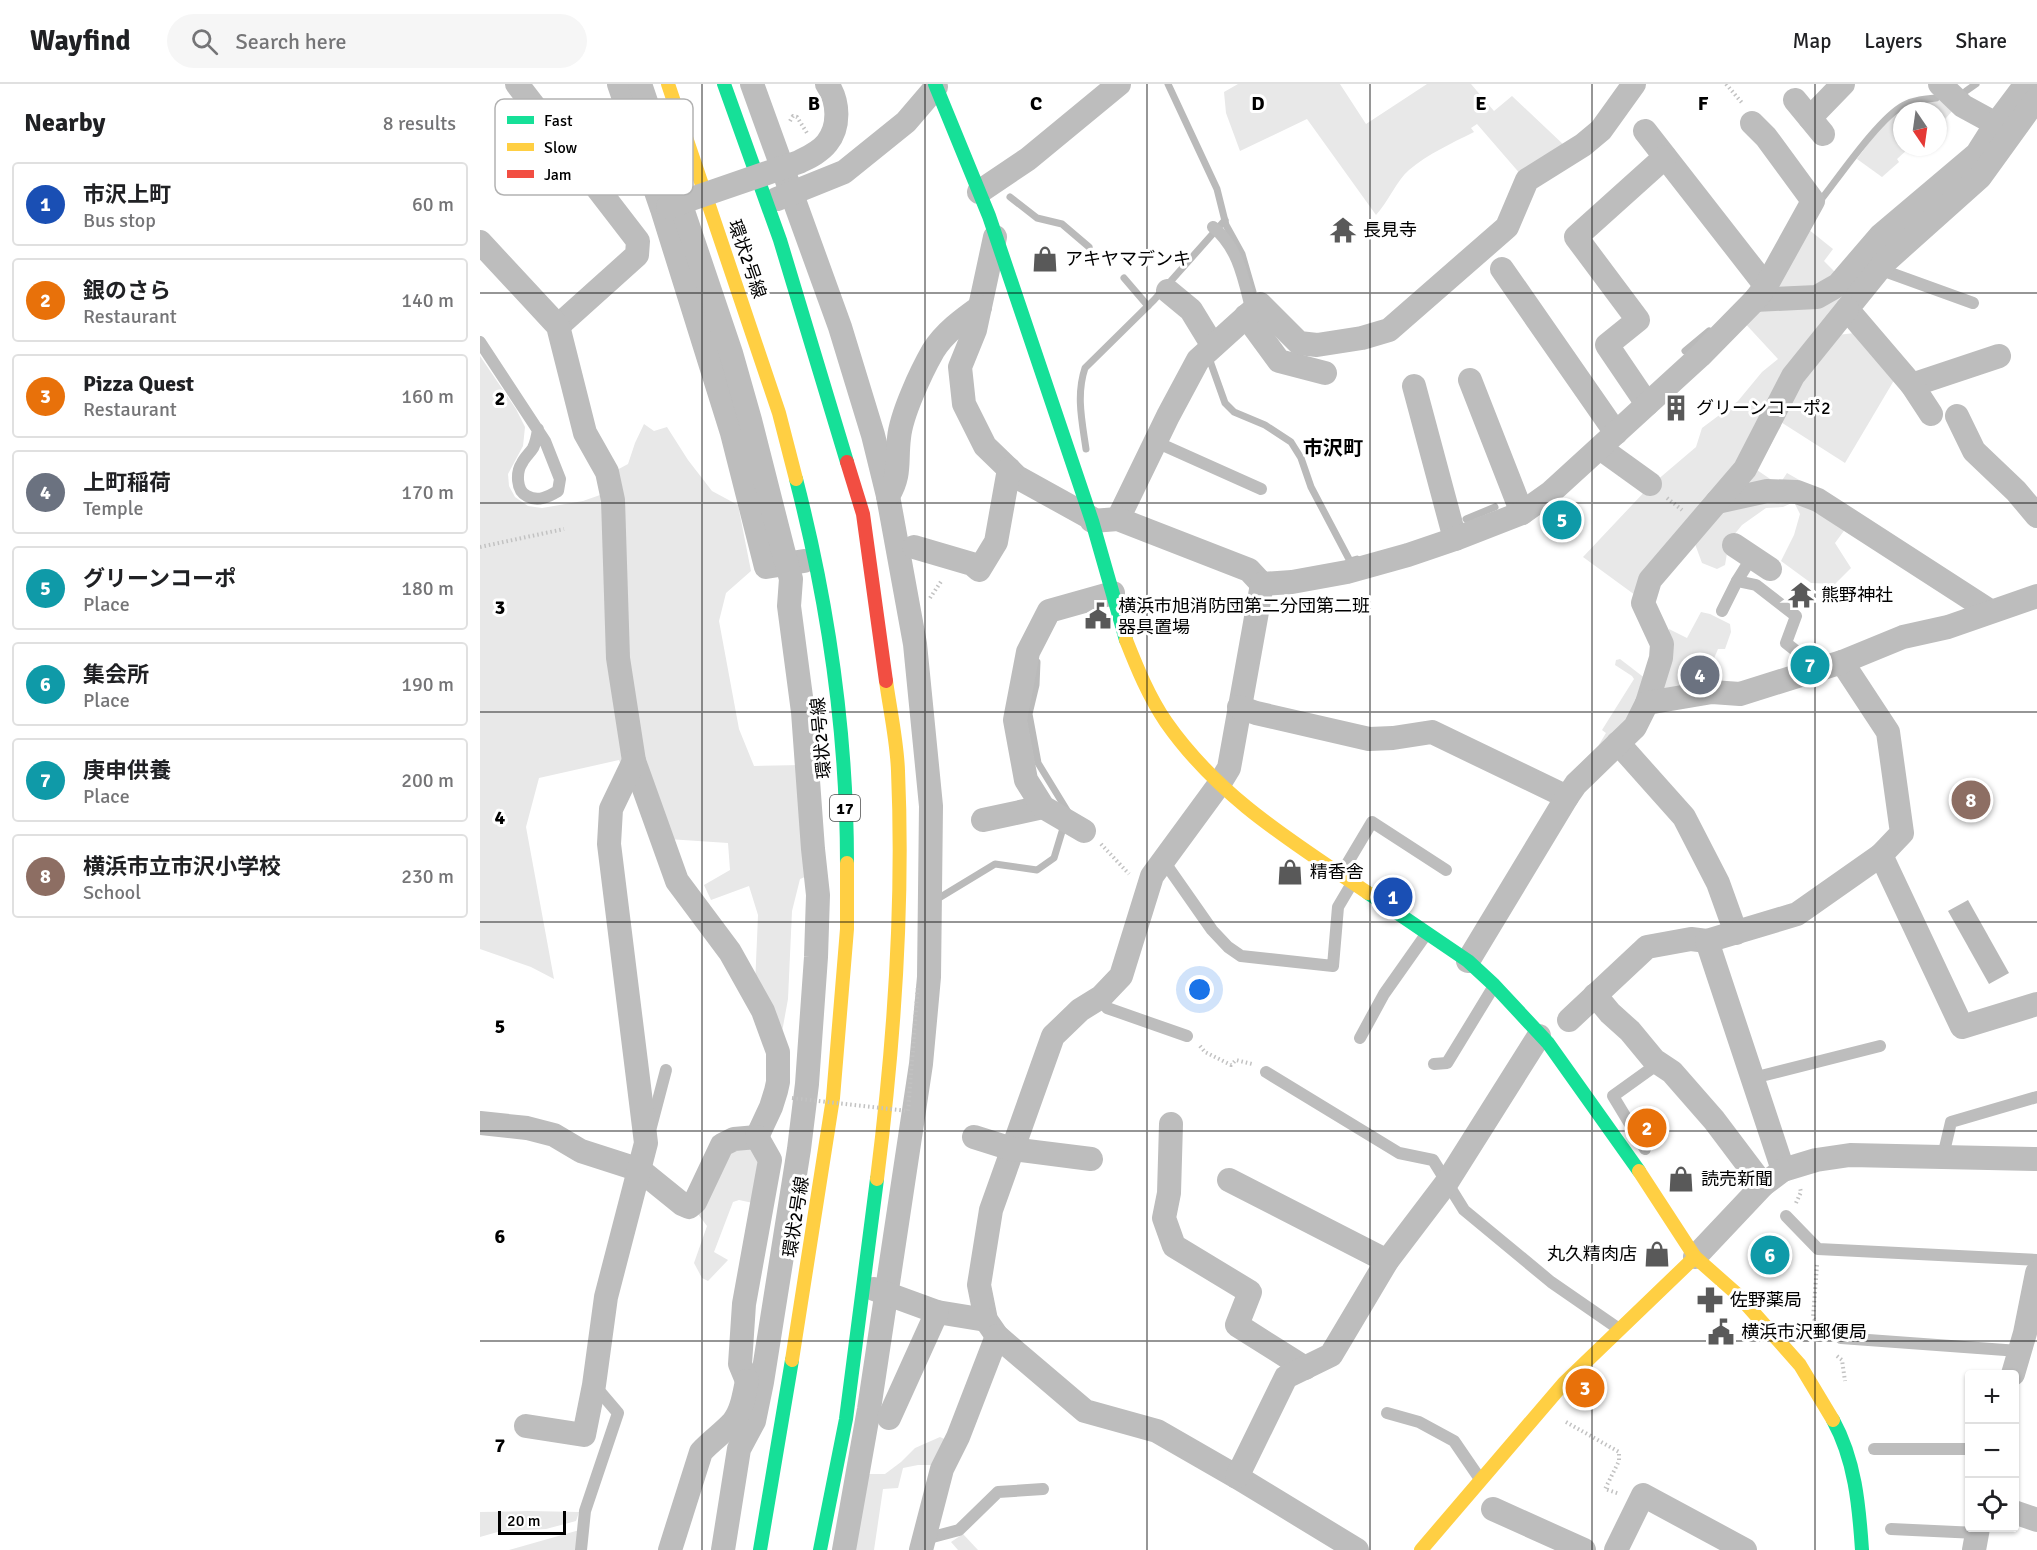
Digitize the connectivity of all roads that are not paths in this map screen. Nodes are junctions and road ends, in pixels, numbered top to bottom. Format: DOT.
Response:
graph roads {
  1 [pos="518,84"];
  2 [pos="619,84"];
  3 [pos="639,84"];
  4 [pos="668,84"];
  5 [pos="724,84"];
  6 [pos="752,84"];
  7 [pos="827,84"];
  8 [pos="1119,84"];
  9 [pos="1634,84"];
  10 [pos="1844,84"];
  11 [pos="1940,84"];
  12 [pos="2026,84"];
  13 [pos="936,86"];
  14 [pos="2037,98"];
  15 [pos="529,99"];
  16 [pos="625,99"];
  17 [pos="644,99"];
  18 [pos="673,99"];
  19 [pos="1809,117"];
  20 [pos="1752,123"];
  21 [pos="1996,124"];
  22 [pos="1645,131"];
  23 [pos="1665,157"];
  24 [pos="693,158"];
  25 [pos="980,192"];
  26 [pos="792,194"];
  27 [pos="603,195"];
  28 [pos="660,195"];
  29 [pos="677,195"];
  30 [pos="766,203"];
  31 [pos="665,208"];
  32 [pos="1216,230"];
  33 [pos="996,236"];
  34 [pos="480,242"];
  35 [pos="1492,256"];
  36 [pos="1879,269"];
  37 [pos="1168,291"];
  38 [pos="1760,293"];
  39 [pos="1973,303"];
  40 [pos="980,307"];
  41 [pos="1847,309"];
  42 [pos="1249,314"];
  43 [pos="558,326"];
  44 [pos="480,342"];
  45 [pos="1213,346"];
  46 [pos="1999,356"];
  47 [pos="1325,373"];
  48 [pos="1470,380"];
  49 [pos="1912,385"];
  50 [pos="1414,386"];
  51 [pos="1647,404"];
  52 [pos="1931,414"];
  53 [pos="1957,416"];
  54 [pos="538,429"];
  55 [pos="1608,440"];
  56 [pos="1156,442"];
  57 [pos="1009,469"];
  58 [pos="1650,484"];
  59 [pos="1261,489"];
  60 [pos="888,496"];
  61 [pos="1716,502"];
  62 [pos="1522,513"];
  63 [pos="2037,516"];
  64 [pos="1092,519"];
  65 [pos="1118,519"];
  66 [pos="1455,539"];
  67 [pos="914,547"];
  68 [pos="1752,557"];
  69 [pos="815,558"];
  70 [pos="788,564"];
  71 [pos="1737,581"];
  72 [pos="1262,584"];
  73 [pos="1113,593"];
  74 [pos="2037,596"];
  75 [pos="1722,611"];
  76 [pos="1990,611"];
  77 [pos="1817,665"];
  78 [pos="1647,703"];
  79 [pos="1239,706"];
  80 [pos="1618,743"];
  81 [pos="634,761"];
  82 [pos="1218,786"];
  83 [pos="1567,797"];
  84 [pos="983,820"];
  85 [pos="1881,855"];
  86 [pos="1163,860"];
  87 [pos="1446,870"];
  88 [pos="1341,874"];
  89 [pos="1354,882"];
  90 [pos="1427,933"];
  91 [pos="1736,933"];
  92 [pos="1707,941"];
  93 [pos="1468,961"];
  94 [pos="1494,985"];
  95 [pos="1595,995"];
  96 [pos="1101,998"];
  97 [pos="2037,1004"];
  98 [pos="1569,1020"];
  99 [pos="1187,1036"];
  100 [pos="1539,1036"];
  101 [pos="1360,1038"];
  102 [pos="1880,1046"];
  103 [pos="1434,1064"];
  104 [pos="1659,1064"];
  105 [pos="666,1070"];
  106 [pos="1266,1072"];
  107 [pos="1753,1078"];
  108 [pos="2037,1097"];
  109 [pos="480,1123"];
  110 [pos="1171,1124"];
  111 [pos="757,1137"];
  112 [pos="974,1137"];
  113 [pos="646,1143"];
  114 [pos="1012,1149"];
  115 [pos="1645,1149"];
  116 [pos="1943,1156"];
  117 [pos="1091,1159"];
  118 [pos="2037,1159"];
  119 [pos="1790,1168"];
  120 [pos="640,1170"];
  121 [pos="1229,1180"];
  122 [pos="1447,1182"];
  123 [pos="1763,1185"];
  124 [pos="1789,1220"];
  125 [pos="1695,1257"];
  126 [pos="2037,1260"];
  127 [pos="1387,1261"];
  128 [pos="2037,1273"];
  129 [pos="864,1285"];
  130 [pos="887,1294"];
  131 [pos="937,1312"];
  132 [pos="991,1328"];
  133 [pos="1618,1329"];
  134 [pos="1841,1338"];
  135 [pos="2027,1341"];
  136 [pos="1305,1368"];
  137 [pos="2015,1370"];
  138 [pos="755,1382"];
  139 [pos="594,1385"];
  140 [pos="788,1387"];
  141 [pos="1388,1413"];
  142 [pos="889,1418"];
  143 [pos="526,1426"];
  144 [pos="1874,1449"];
  145 [pos="1965,1449"];
  146 [pos="1237,1476"];
  147 [pos="1043,1489"];
  148 [pos="1481,1498"];
  149 [pos="2019,1514"];
  150 [pos="2037,1520"];
  151 [pos="1891,1529"];
  152 [pos="1976,1537"];
  153 [pos="923,1544"];
  154 [pos="1434,1546"];
  155 [pos="581,1550"];
  156 [pos="670,1550"];
  157 [pos="723,1550"];
  158 [pos="760,1550"];
  159 [pos="820,1550"];
  160 [pos="844,1550"];
  161 [pos="1357,1550"];
  162 [pos="1584,1550"];
  163 [pos="1617,1550"];
  164 [pos="1745,1550"];
  165 [pos="1862,1550"];
  1 -- 15 [label="street"];
  2 -- 16 [label="street"];
  3 -- 17 [label="street"];
  4 -- 18 [label="main road, 環状2号線 / 17"];
  5 -- 30 [label="main road, 環状2号線"];
  6 -- 26 [label="street"];
  7 -- 31 [label="street, bridge"];
  8 -- 25 [label="street"];
  9 -- 35 [label="street"];
  10 -- 19 [label="street"];
  11 -- 21 [label="street"];
  12 -- 21 [label="street"];
  13 -- 25 [label="main road"];
  13 -- 26 [label="street"];
  14 -- 36 [label="street"];
  20 -- 38 [label="street"];
  21 -- 38 [label="street"];
  22 -- 23 [label="street"];
  23 -- 38 [label="street"];
  23 -- 51 [label="street"];
  24 -- 69 [label="main road, 環状2号線 / 17"];
  25 -- 33 [label="main road"];
  26 -- 30 [label="street"];
  26 -- 60 [label="street"];
  27 -- 43 [label="street"];
  28 -- 31 [label="street"];
  29 -- 70 [label="street"];
  30 -- 129 [label="main road, 環状2号線"];
  31 -- 70 [label="street"];
  32 -- 42 [label="lane"];
  33 -- 40 [label="street"];
  33 -- 64 [label="main road"];
  34 -- 43 [label="street"];
  35 -- 42 [label="street"];
  35 -- 55 [label="street"];
  36 -- 39 [label="lane"];
  36 -- 41 [label="street"];
  37 -- 45 [label="street"];
  38 -- 51 [label="street"];
  40 -- 57 [label="street"];
  40 -- 60 [label="street"];
  41 -- 49 [label="street"];
  41 -- 61 [label="street"];
  42 -- 45 [label="street"];
  42 -- 47 [label="street"];
  43 -- 81 [label="street"];
  44 -- 54 [label="lane"];
  45 -- 56 [label="street"];
  46 -- 49 [label="street"];
  48 -- 62 [label="street"];
  49 -- 52 [label="street"];
  50 -- 66 [label="street"];
  51 -- 55 [label="street"];
  53 -- 63 [label="street"];
  54 -- 54 [label="lane"];
  55 -- 58 [label="street"];
  55 -- 62 [label="street"];
  56 -- 59 [label="lane"];
  56 -- 65 [label="street"];
  57 -- 64 [label="street"];
  57 -- 67 [label="street"];
  60 -- 130 [label="street"];
  61 -- 76 [label="street"];
  61 -- 78 [label="street"];
  62 -- 66 [label="street"];
  64 -- 65 [label="street"];
  64 -- 73 [label="main road"];
  65 -- 72 [label="street"];
  66 -- 72 [label="street"];
  68 -- 71 [label="lane"];
  69 -- 70 [label="street"];
  69 -- 140 [label="main road, 環状2号線 / 17"];
  70 -- 138 [label="street"];
  71 -- 75 [label="lane"];
  71 -- 77 [label="lane"];
  72 -- 79 [label="street"];
  73 -- 82 [label="main road"];
  73 -- 84 [label="street"];
  74 -- 76 [label="street"];
  76 -- 77 [label="street"];
  77 -- 78 [label="street"];
  77 -- 85 [label="street"];
  78 -- 80 [label="street"];
  79 -- 82 [label="street"];
  79 -- 83 [label="street"];
  80 -- 83 [label="street"];
  80 -- 91 [label="street"];
  81 -- 111 [label="street"];
  81 -- 113 [label="street"];
  82 -- 86 [label="street"];
  82 -- 88 [label="main road"];
  83 -- 93 [label="street"];
  85 -- 91 [label="street"];
  85 -- 97 [label="street"];
  86 -- 89 [label="lane"];
  86 -- 96 [label="street"];
  87 -- 88 [label="lane"];
  88 -- 89 [label="main road"];
  89 -- 90 [label="main road"];
  90 -- 93 [label="main road"];
  90 -- 101 [label="lane"];
  91 -- 92 [label="street"];
  92 -- 95 [label="street"];
  92 -- 107 [label="street"];
  93 -- 94 [label="main road"];
  94 -- 100 [label="main road"];
  94 -- 103 [label="lane"];
  95 -- 98 [label="street"];
  95 -- 104 [label="street"];
  96 -- 99 [label="lane"];
  96 -- 114 [label="street"];
  100 -- 122 [label="street"];
  100 -- 125 [label="main road"];
  102 -- 107 [label="lane"];
  104 -- 115 [label="lane"];
  104 -- 123 [label="street"];
  105 -- 113 [label="lane"];
  106 -- 122 [label="lane"];
  107 -- 119 [label="street"];
  108 -- 116 [label="lane"];
  109 -- 120 [label="street"];
  110 -- 136 [label="street"];
  111 -- 120 [label="street"];
  111 -- 138 [label="street"];
  112 -- 114 [label="street"];
  113 -- 120 [label="street"];
  114 -- 117 [label="street"];
  114 -- 132 [label="street"];
  116 -- 118 [label="street"];
  116 -- 119 [label="street"];
  119 -- 123 [label="street"];
  120 -- 139 [label="street"];
  121 -- 127 [label="street"];
  122 -- 127 [label="street"];
  122 -- 133 [label="lane"];
  123 -- 125 [label="street"];
  124 -- 126 [label="lane"];
  125 -- 133 [label="main road"];
  125 -- 165 [label="main road"];
  127 -- 136 [label="street"];
  128 -- 135 [label="street"];
  129 -- 130 [label="street"];
  129 -- 159 [label="main road, 環状2号線"];
  130 -- 131 [label="street"];
  130 -- 160 [label="street"];
  131 -- 132 [label="street"];
  131 -- 142 [label="street"];
  132 -- 146 [label="street"];
  132 -- 153 [label="street"];
  133 -- 148 [label="main road"];
  134 -- 135 [label="lane"];
  135 -- 137 [label="street"];
  136 -- 146 [label="street"];
  138 -- 140 [label="street"];
  138 -- 156 [label="street"];
  138 -- 157 [label="street"];
  139 -- 143 [label="street"];
  139 -- 155 [label="lane"];
  140 -- 158 [label="main road, 環状2号線 / 17"];
  141 -- 148 [label="lane"];
  144 -- 145 [label="lane"];
  146 -- 161 [label="street"];
  147 -- 153 [label="lane"];
  148 -- 154 [label="main road"];
  148 -- 162 [label="street"];
  149 -- 150 [label="street"];
  151 -- 152 [label="lane"];
  163 -- 164 [label="street"];
}
